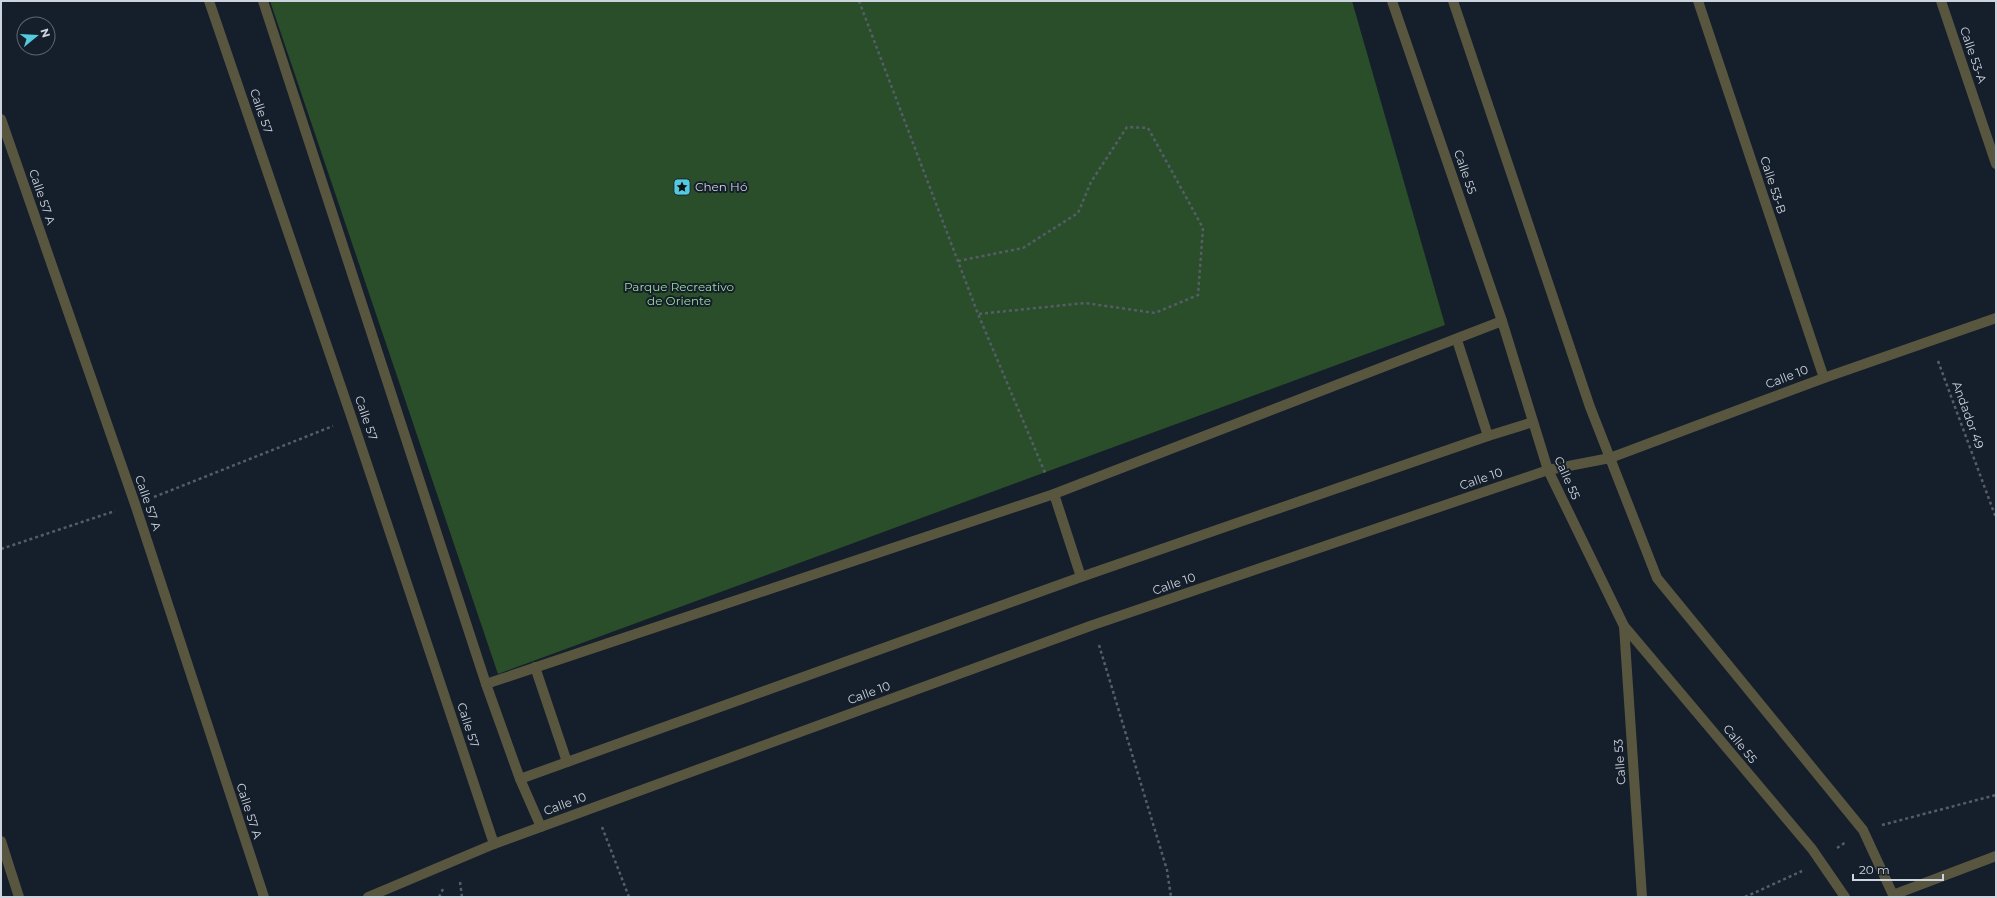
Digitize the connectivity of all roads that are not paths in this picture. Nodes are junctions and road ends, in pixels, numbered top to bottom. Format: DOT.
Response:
graph roads {
  1 [pos="209,1"];
  2 [pos="263,1"];
  3 [pos="1392,1"];
  4 [pos="1453,1"];
  5 [pos="1698,1"];
  6 [pos="1942,1"];
  7 [pos="1,120"];
  8 [pos="1996,164"];
  9 [pos="1996,318"];
  10 [pos="1502,321"];
  11 [pos="1457,340"];
  12 [pos="1824,378"];
  13 [pos="1533,422"];
  14 [pos="1488,436"];
  15 [pos="1610,458"];
  16 [pos="1548,470"];
  17 [pos="1054,494"];
  18 [pos="1081,577"];
  19 [pos="1624,626"];
  20 [pos="535,667"];
  21 [pos="486,684"];
  22 [pos="567,762"];
  23 [pos="520,779"];
  24 [pos="541,827"];
  25 [pos="1,841"];
  26 [pos="494,844"];
  27 [pos="1996,856"];
  28 [pos="1893,896"];
  29 [pos="19,897"];
  30 [pos="264,897"];
  31 [pos="368,897"];
  32 [pos="1642,897"];
  33 [pos="1845,897"];
  1 -- 26 [label="street, Calle 57"];
  2 -- 21 [label="street"];
  3 -- 10 [label="street, Calle 55"];
  4 -- 15 [label="street"];
  5 -- 12 [label="street, Calle 53-B"];
  6 -- 8 [label="street, Calle 53-A"];
  7 -- 30 [label="street, Calle 57 A"];
  9 -- 12 [label="street, Calle 10"];
  10 -- 11 [label="street"];
  10 -- 13 [label="street, Calle 55"];
  11 -- 14 [label="street"];
  11 -- 17 [label="street"];
  12 -- 15 [label="street, Calle 10"];
  13 -- 14 [label="street"];
  13 -- 16 [label="street, Calle 55"];
  14 -- 18 [label="street"];
  15 -- 16 [label="street, Calle 10"];
  15 -- 28 [label="street"];
  16 -- 19 [label="street, Calle 55"];
  16 -- 24 [label="street, Calle 10"];
  17 -- 18 [label="street"];
  17 -- 20 [label="street"];
  18 -- 22 [label="street"];
  19 -- 32 [label="street, Calle 53"];
  19 -- 33 [label="street, Calle 55"];
  20 -- 21 [label="street"];
  20 -- 22 [label="street"];
  21 -- 23 [label="street"];
  22 -- 23 [label="street"];
  23 -- 24 [label="street"];
  24 -- 26 [label="street, Calle 10"];
  25 -- 29 [label="street"];
  26 -- 31 [label="street, Calle 10"];
  27 -- 28 [label="street"];
}
